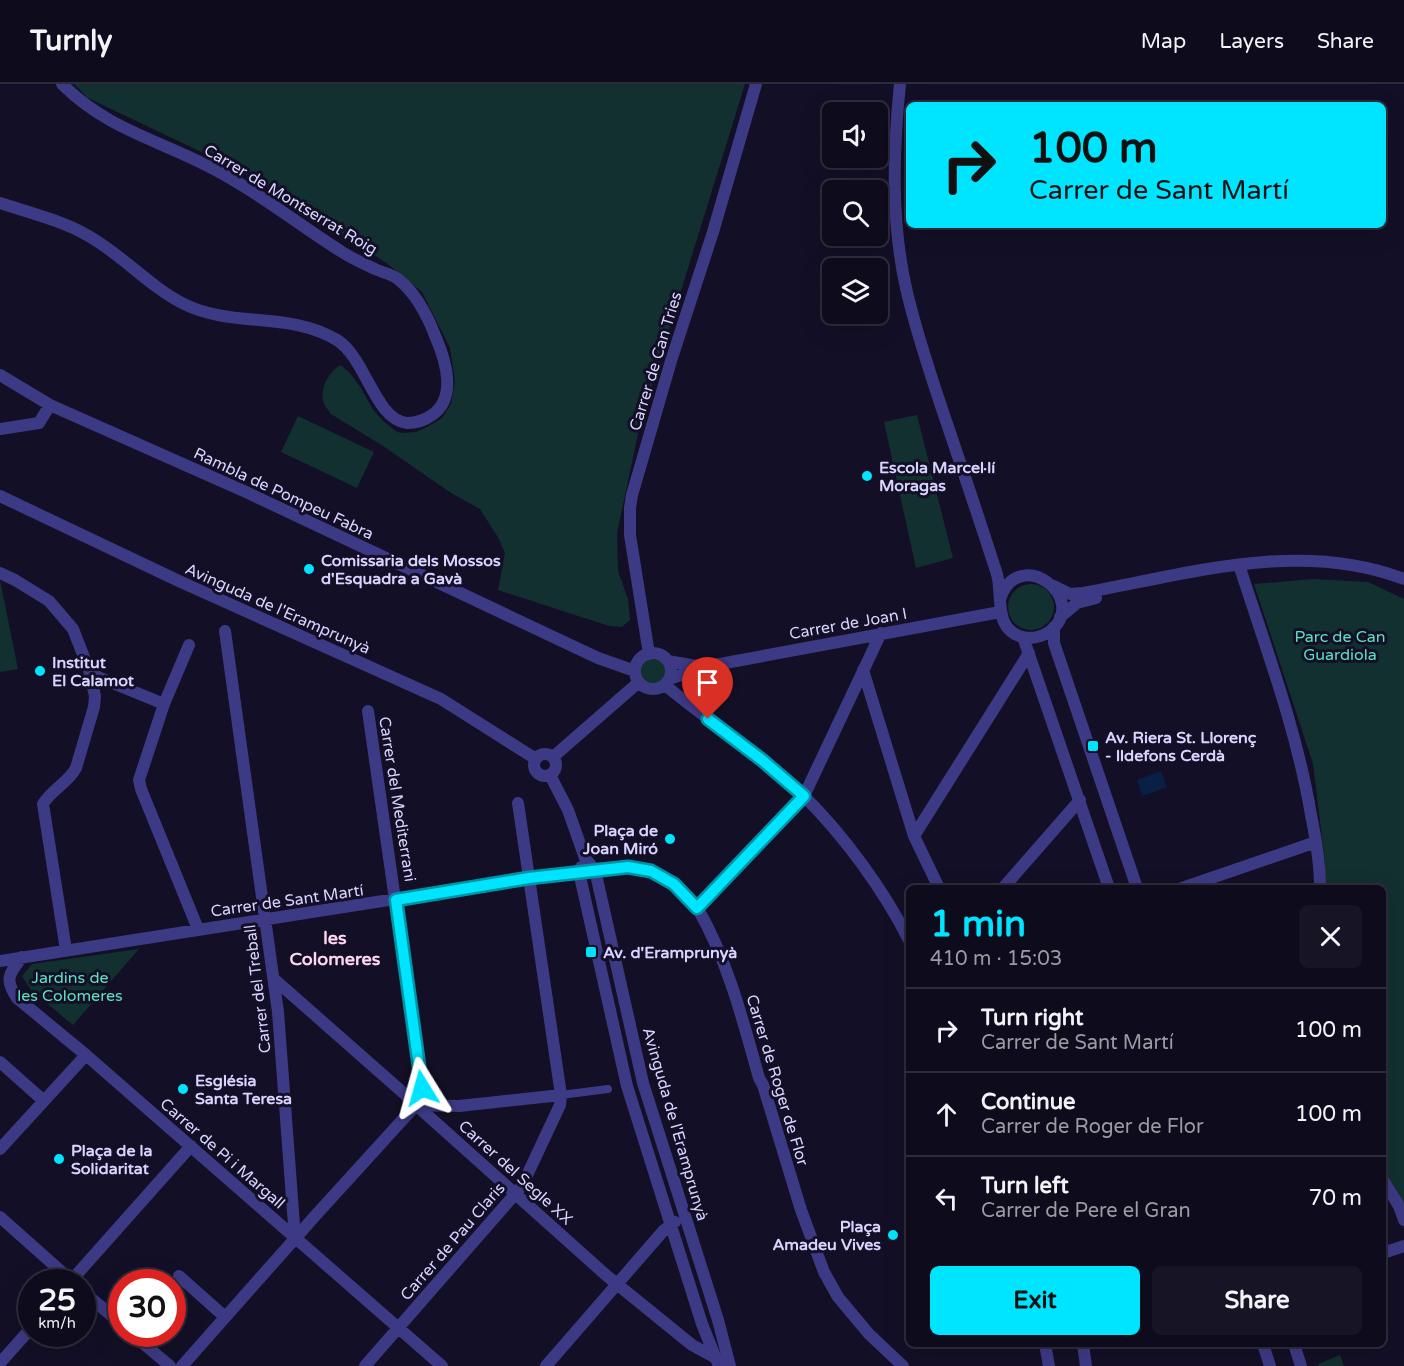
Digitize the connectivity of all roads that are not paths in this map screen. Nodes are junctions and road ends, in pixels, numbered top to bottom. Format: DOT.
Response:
graph roads {
  1 [pos="62,84"];
  2 [pos="756,84"];
  3 [pos="900,84"];
  4 [pos="0,203"];
  5 [pos="0,375"];
  6 [pos="50,405"];
  7 [pos="0,429"];
  8 [pos="0,496"];
  9 [pos="994,565"];
  10 [pos="1241,571"];
  11 [pos="0,573"];
  12 [pos="1017,578"];
  13 [pos="1404,579"];
  14 [pos="1052,585"];
  15 [pos="1404,587"];
  16 [pos="1000,606"];
  17 [pos="1057,622"];
  18 [pos="225,631"];
  19 [pos="881,633"];
  20 [pos="1023,637"];
  21 [pos="189,645"];
  22 [pos="1029,653"];
  23 [pos="649,654"];
  24 [pos="668,661"];
  25 [pos="703,667"];
  26 [pos="89,670"];
  27 [pos="863,670"];
  28 [pos="637,676"];
  29 [pos="667,682"];
  30 [pos="164,704"];
  31 [pos="368,711"];
  32 [pos="553,757"];
  33 [pos="536,759"];
  34 [pos="550,775"];
  35 [pos="804,796"];
  36 [pos="1080,800"];
  37 [pos="518,803"];
  38 [pos="914,836"];
  39 [pos="1316,842"];
  40 [pos="585,858"];
  41 [pos="595,870"];
  42 [pos="579,872"];
  43 [pos="529,878"];
  44 [pos="938,885"];
  45 [pos="1006,885"];
  46 [pos="1108,885"];
  47 [pos="1136,885"];
  48 [pos="1191,885"];
  49 [pos="1320,885"];
  50 [pos="396,900"];
  51 [pos="697,908"];
  52 [pos="266,920"];
  53 [pos="198,929"];
  54 [pos="906,934"];
  55 [pos="66,950"];
  56 [pos="22,957"];
  57 [pos="0,961"];
  58 [pos="274,979"];
  59 [pos="86,1055"];
  60 [pos="0,1062"];
  61 [pos="608,1089"];
  62 [pos="561,1095"];
  63 [pos="44,1101"];
  64 [pos="416,1105"];
  65 [pos="2,1144"];
  66 [pos="191,1146"];
  67 [pos="1386,1185"];
  68 [pos="516,1194"];
  69 [pos="684,1215"];
  70 [pos="0,1217"];
  71 [pos="1404,1220"];
  72 [pos="670,1226"];
  73 [pos="295,1238"];
  74 [pos="1404,1246"];
  75 [pos="1386,1252"];
  76 [pos="58,1269"];
  77 [pos="83,1269"];
  78 [pos="186,1282"];
  79 [pos="617,1284"];
  80 [pos="96,1303"];
  81 [pos="108,1312"];
  82 [pos="225,1317"];
  83 [pos="399,1327"];
  84 [pos="18,1343"];
  85 [pos="147,1347"];
  86 [pos="1046,1347"];
  87 [pos="1086,1347"];
  88 [pos="1264,1347"];
  89 [pos="1295,1347"];
  90 [pos="0,1363"];
  91 [pos="716,1363"];
  92 [pos="170,1366"];
  93 [pos="182,1366"];
  94 [pos="364,1366"];
  95 [pos="442,1366"];
  96 [pos="546,1366"];
  97 [pos="730,1366"];
  98 [pos="903,1366"];
  99 [pos="1049,1366"];
  100 [pos="1086,1366"];
  101 [pos="1270,1366"];
  102 [pos="1301,1366"];
  1 -- 4 [label="street, Carrer de Montserrat Roig"];
  2 -- 23 [label="street, Carrer de Can Tries"];
  3 -- 9 [label="street"];
  5 -- 6 [label="street, Rambla de Pompeu Fabra"];
  6 -- 7 [label="street"];
  6 -- 28 [label="street, Rambla de Pompeu Fabra"];
  8 -- 33 [label="street, Avinguda de l'Eramprunyà"];
  9 -- 12 [label="street"];
  9 -- 16 [label="street"];
  10 -- 15 [label="street"];
  10 -- 17 [label="street"];
  10 -- 39 [label="street"];
  11 -- 26 [label="street"];
  12 -- 14 [label="street"];
  12 -- 16 [label="street"];
  13 -- 14 [label="street"];
  14 -- 17 [label="street"];
  16 -- 19 [label="street, Carrer de Joan I"];
  16 -- 20 [label="street"];
  17 -- 20 [label="street"];
  17 -- 47 [label="street"];
  18 -- 52 [label="street, Carrer del Treball"];
  19 -- 25 [label="street, Carrer de Joan I"];
  19 -- 27 [label="street"];
  20 -- 22 [label="street"];
  21 -- 30 [label="street"];
  22 -- 36 [label="street"];
  22 -- 38 [label="street"];
  23 -- 24 [label="street"];
  23 -- 28 [label="street"];
  24 -- 25 [label="street, Carrer de Joan I"];
  24 -- 29 [label="street"];
  25 -- 29 [label="street, Carrer de Joan I"];
  26 -- 30 [label="street"];
  26 -- 55 [label="street"];
  27 -- 35 [label="street"];
  27 -- 38 [label="street"];
  28 -- 29 [label="street"];
  28 -- 32 [label="street"];
  29 -- 35 [label="street"];
  30 -- 53 [label="street"];
  31 -- 50 [label="street, Carrer del Mediterrani"];
  32 -- 33 [label="street"];
  32 -- 34 [label="street"];
  33 -- 34 [label="street"];
  34 -- 40 [label="street, Avinguda de l'Eramprunyà"];
  35 -- 51 [label="street"];
  35 -- 54 [label="street"];
  36 -- 45 [label="street"];
  36 -- 46 [label="street"];
  37 -- 43 [label="street"];
  38 -- 44 [label="street"];
  39 -- 48 [label="street"];
  39 -- 49 [label="street"];
  40 -- 41 [label="street, Avinguda de l'Eramprunyà"];
  40 -- 42 [label="street"];
  41 -- 42 [label="street, Carrer de Roger de Flor"];
  41 -- 51 [label="street, Carrer de Roger de Flor"];
  41 -- 69 [label="street, Avinguda de l'Eramprunyà"];
  42 -- 43 [label="street, Carrer de Sant Martí"];
  42 -- 72 [label="street, Avinguda de l'Eramprunyà"];
  43 -- 50 [label="street, Carrer de Sant Martí"];
  43 -- 62 [label="street"];
  50 -- 52 [label="street, Carrer de Sant Martí"];
  50 -- 64 [label="street, Carrer del Mediterrani"];
  51 -- 98 [label="street, Carrer de Roger de Flor"];
  52 -- 53 [label="street, Carrer de Sant Martí"];
  52 -- 58 [label="street, Carrer del Treball"];
  53 -- 55 [label="street, Carrer de Sant Martí"];
  55 -- 56 [label="street, Carrer de Sant Martí"];
  56 -- 57 [label="street, Carrer de Sant Martí"];
  56 -- 59 [label="street, Carrer de Pi i Margall"];
  58 -- 64 [label="street, Carrer del Segle XX"];
  58 -- 73 [label="street, Carrer del Treball"];
  59 -- 63 [label="street"];
  59 -- 66 [label="street, Carrer de Pi i Margall"];
  60 -- 63 [label="street"];
  61 -- 62 [label="street"];
  62 -- 64 [label="street"];
  62 -- 68 [label="street, Carrer de Pau Claris"];
  63 -- 65 [label="street"];
  64 -- 68 [label="street, Carrer del Segle XX"];
  64 -- 73 [label="street"];
  66 -- 73 [label="street, Carrer de Pi i Margall"];
  66 -- 77 [label="street"];
  67 -- 71 [label="street"];
  68 -- 79 [label="street, Carrer del Segle XX"];
  68 -- 83 [label="street, Carrer de Pau Claris"];
  69 -- 72 [label="street"];
  69 -- 97 [label="street, Avinguda de l'Eramprunyà"];
  70 -- 76 [label="street"];
  72 -- 79 [label="street"];
  72 -- 91 [label="street, Avinguda de l'Eramprunyà"];
  73 -- 82 [label="street"];
  73 -- 83 [label="street, Carrer de Pi i Margall"];
  74 -- 75 [label="street"];
  78 -- 82 [label="street"];
  79 -- 91 [label="street, Carrer del Segle XX"];
  79 -- 96 [label="street"];
  80 -- 81 [label="street"];
  82 -- 93 [label="street"];
  83 -- 94 [label="street, Carrer de Pau Claris"];
  83 -- 95 [label="street, Carrer de Pi i Margall"];
  84 -- 90 [label="street"];
  85 -- 92 [label="street"];
  86 -- 99 [label="street"];
  87 -- 100 [label="street"];
  88 -- 101 [label="street"];
  89 -- 102 [label="street"];
}
